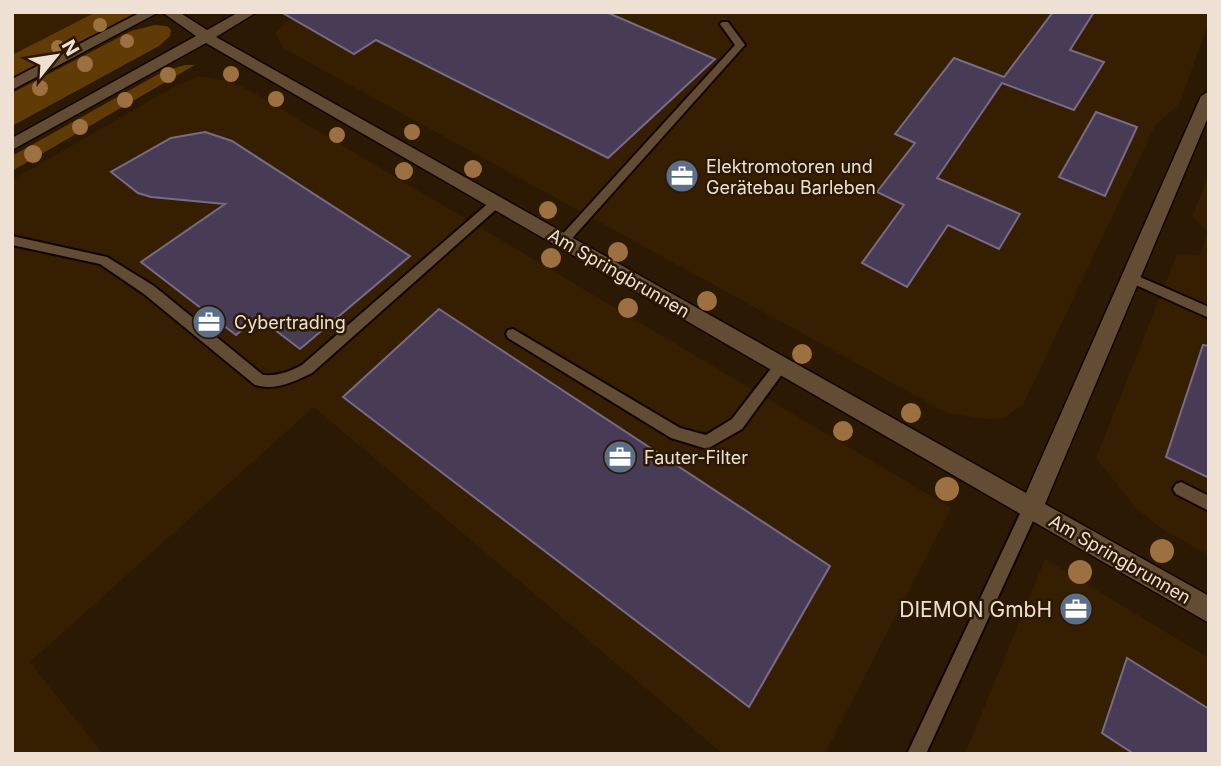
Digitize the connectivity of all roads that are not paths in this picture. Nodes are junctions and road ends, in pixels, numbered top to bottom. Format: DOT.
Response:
graph roads {
  1 [pos="152,12"];
  2 [pos="169,12"];
  3 [pos="250,12"];
  4 [pos="725,24"];
  5 [pos="206,37"];
  6 [pos="12,85"];
  7 [pos="1209,96"];
  8 [pos="12,145"];
  9 [pos="496,203"];
  10 [pos="12,240"];
  11 [pos="563,241"];
  12 [pos="1131,278"];
  13 [pos="1209,313"];
  14 [pos="513,334"];
  15 [pos="781,366"];
  16 [pos="1181,489"];
  17 [pos="1209,503"];
  18 [pos="1031,508"];
  19 [pos="1209,610"];
  20 [pos="916,754"];
  1 -- 6 [label="street"];
  2 -- 5 [label="street, Am Springbrunnen"];
  3 -- 5 [label="street"];
  4 -- 11 [label="lane"];
  5 -- 8 [label="street"];
  5 -- 9 [label="street, Am Springbrunnen"];
  7 -- 12 [label="street, Am Springbrunnen"];
  9 -- 10 [label="lane"];
  9 -- 11 [label="street, Am Springbrunnen"];
  11 -- 15 [label="street, Am Springbrunnen"];
  12 -- 13 [label="lane"];
  12 -- 18 [label="street, Am Springbrunnen"];
  14 -- 15 [label="lane"];
  15 -- 18 [label="street, Am Springbrunnen"];
  16 -- 17 [label="lane"];
  18 -- 19 [label="street, Am Springbrunnen"];
  18 -- 20 [label="lane"];
}
